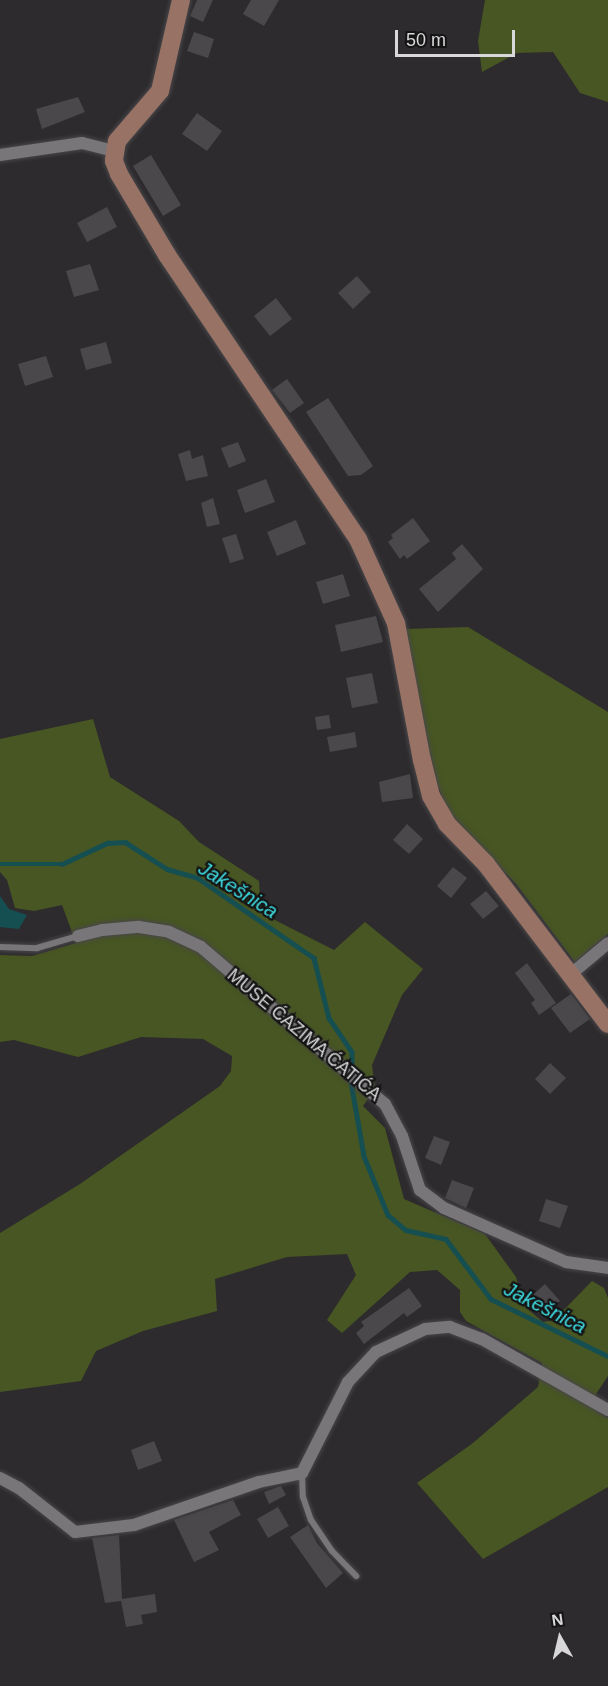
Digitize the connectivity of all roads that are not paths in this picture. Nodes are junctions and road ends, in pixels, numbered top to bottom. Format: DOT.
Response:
graph roads {
  1 [pos="180,0"];
  2 [pos="114,151"];
  3 [pos="0,155"];
  4 [pos="78,936"];
  5 [pos="608,943"];
  6 [pos="0,947"];
  7 [pos="571,974"];
  8 [pos="608,1024"];
  9 [pos="608,1268"];
  10 [pos="608,1410"];
  11 [pos="302,1473"];
  12 [pos="0,1478"];
  13 [pos="356,1576"];
  1 -- 2 [label="street"];
  2 -- 3 [label="street"];
  2 -- 7 [label="street"];
  4 -- 6 [label="lane"];
  4 -- 9 [label="street, MUSE ĆAZIMA ĆATIĆA"];
  5 -- 7 [label="street"];
  7 -- 8 [label="street"];
  10 -- 11 [label="street"];
  11 -- 12 [label="street"];
  11 -- 13 [label="lane"];
}
